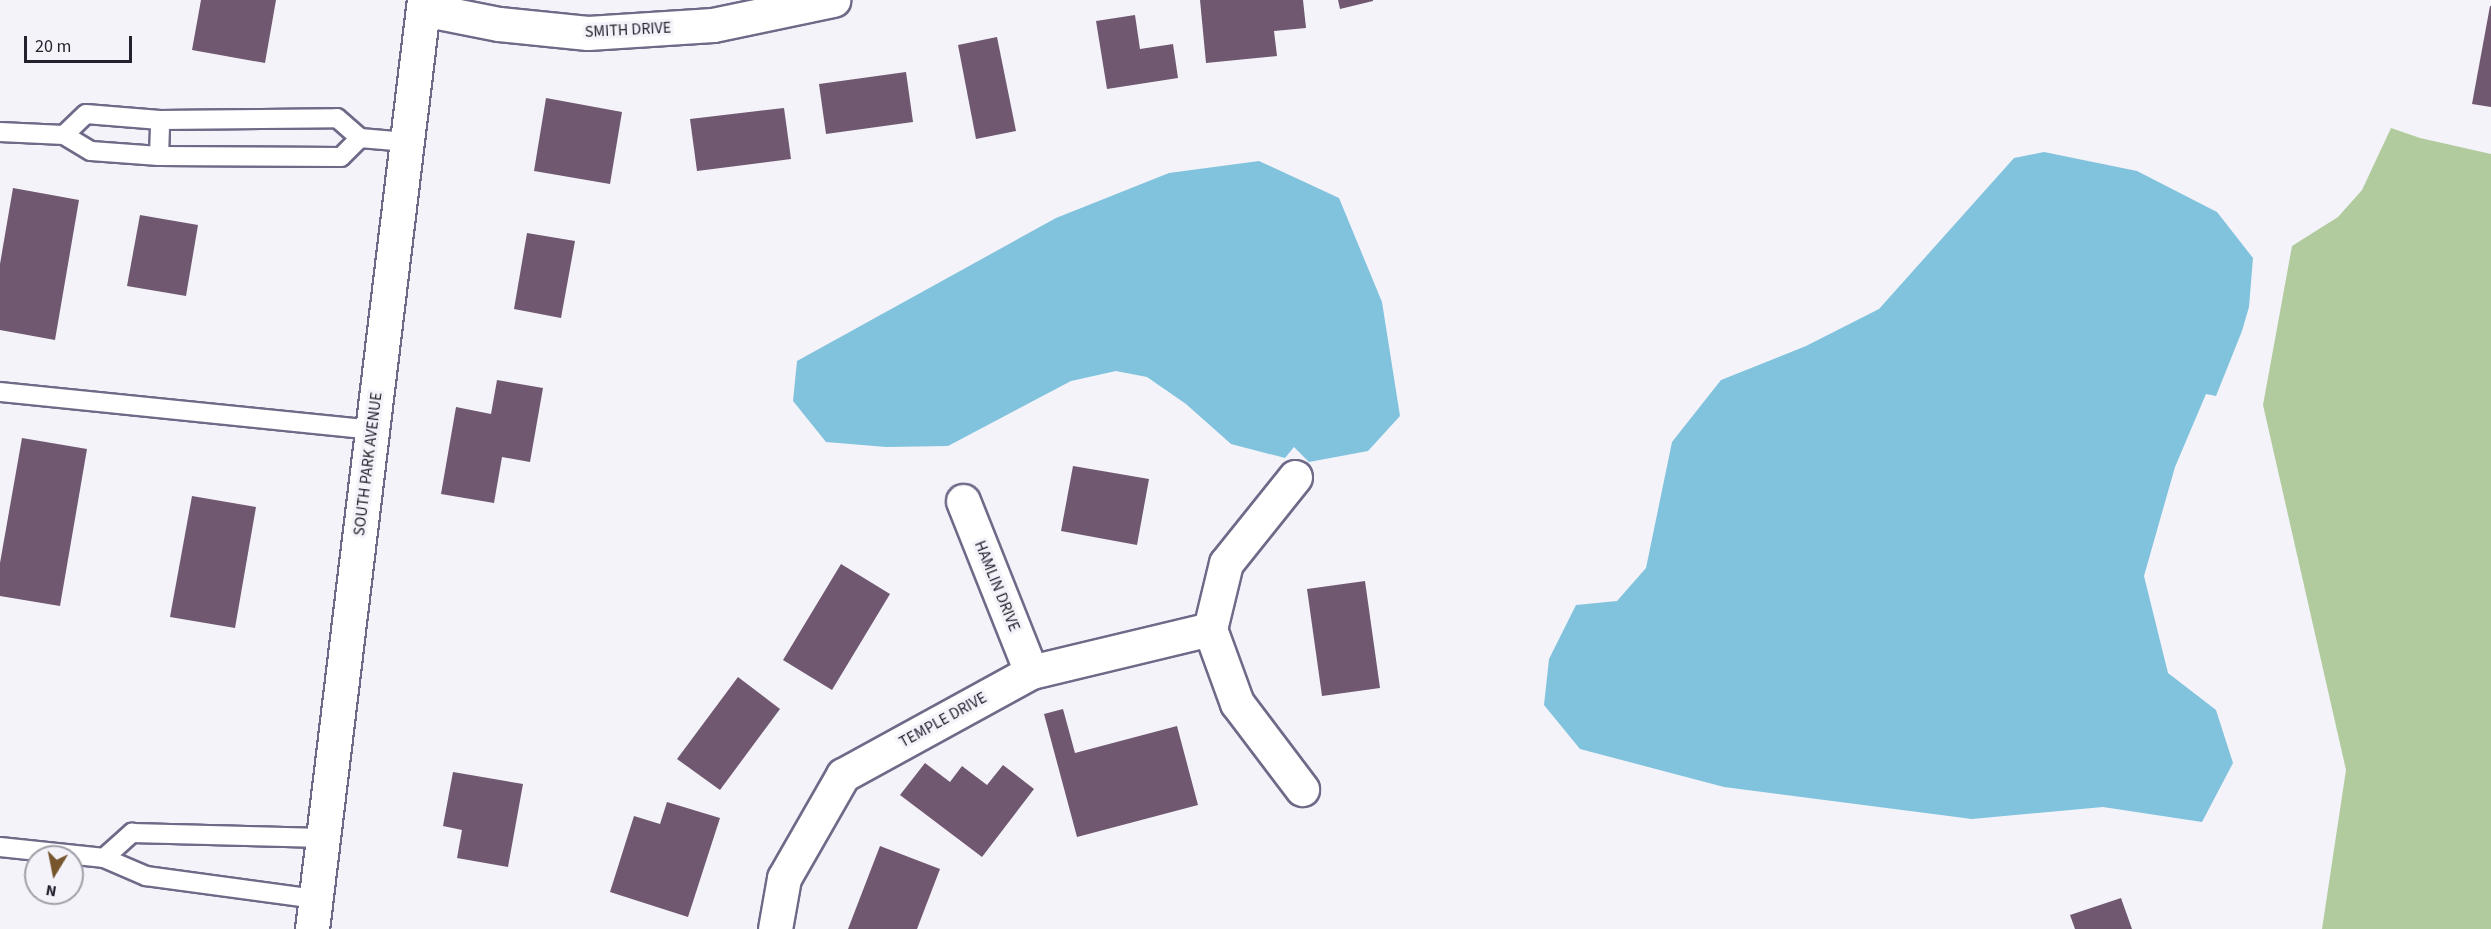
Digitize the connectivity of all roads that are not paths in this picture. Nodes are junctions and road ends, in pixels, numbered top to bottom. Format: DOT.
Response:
graph roads {
  1 [pos="833,0"];
  2 [pos="423,4"];
  3 [pos="160,120"];
  4 [pos="0,132"];
  5 [pos="64,135"];
  6 [pos="360,138"];
  7 [pos="407,142"];
  8 [pos="159,156"];
  9 [pos="0,392"];
  10 [pos="372,430"];
  11 [pos="1295,477"];
  12 [pos="963,501"];
  13 [pos="1210,629"];
  14 [pos="1031,672"];
  15 [pos="1302,789"];
  16 [pos="323,838"];
  17 [pos="0,847"];
  18 [pos="104,858"];
  19 [pos="314,914"];
  20 [pos="776,929"];
  1 -- 2 [label="street, SMITH DRIVE"];
  2 -- 7 [label="street, SOUTH PARK AVENUE"];
  3 -- 5 [label="lane"];
  3 -- 6 [label="lane"];
  3 -- 8 [label="lane"];
  4 -- 5 [label="lane"];
  5 -- 8 [label="lane"];
  6 -- 7 [label="lane"];
  6 -- 8 [label="lane"];
  7 -- 10 [label="street, SOUTH PARK AVENUE"];
  9 -- 10 [label="lane"];
  10 -- 16 [label="street, SOUTH PARK AVENUE"];
  11 -- 13 [label="street"];
  12 -- 14 [label="street, HAMLIN DRIVE"];
  13 -- 14 [label="street, TEMPLE DRIVE"];
  13 -- 15 [label="street"];
  14 -- 20 [label="street, TEMPLE DRIVE"];
  16 -- 18 [label="lane"];
  16 -- 19 [label="street, SOUTH PARK AVENUE"];
  17 -- 18 [label="lane"];
  18 -- 19 [label="lane"];
}
